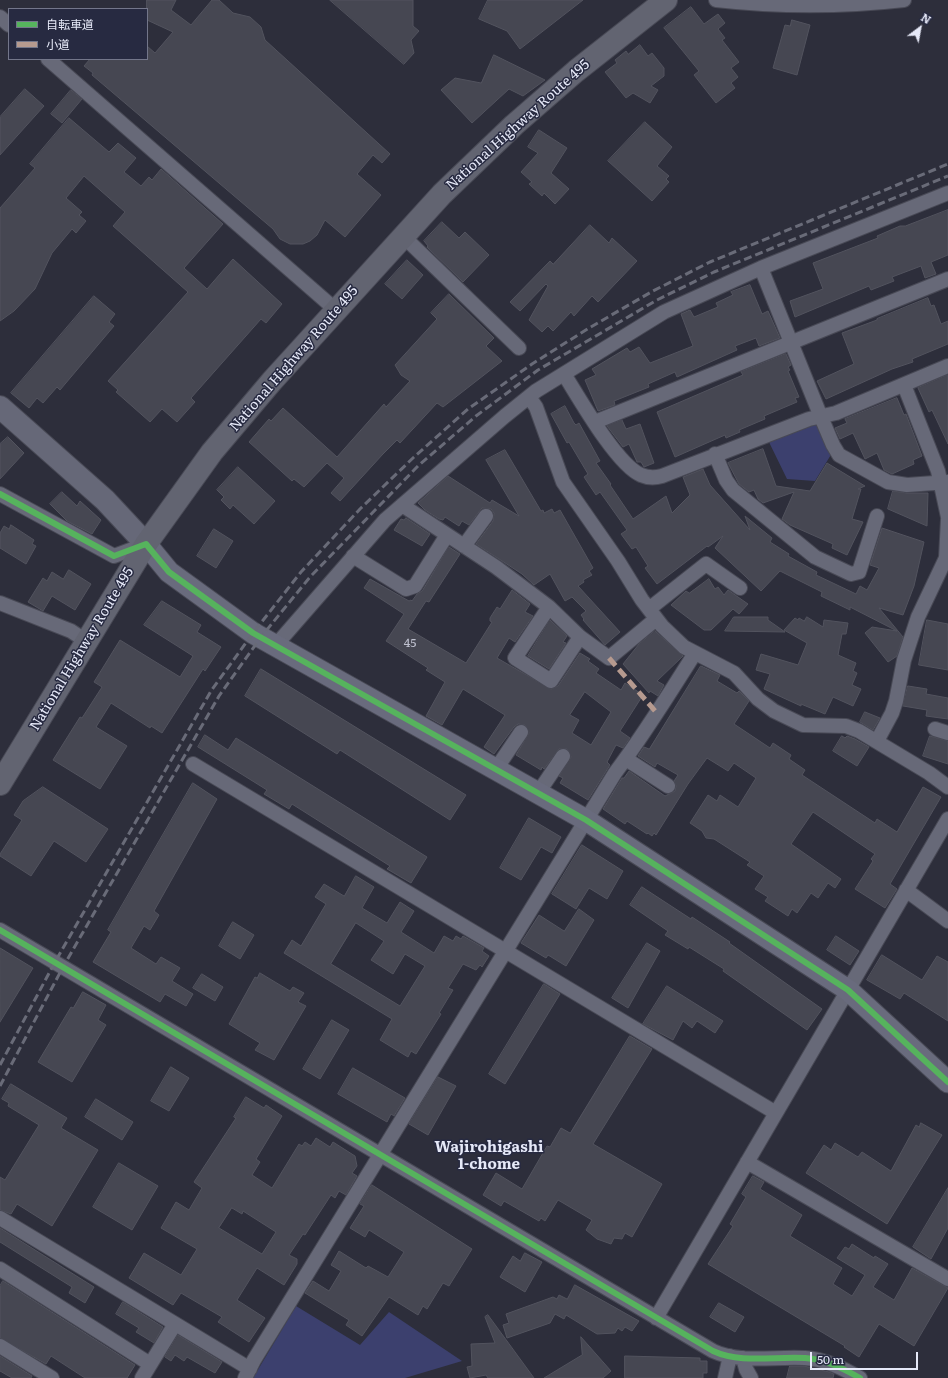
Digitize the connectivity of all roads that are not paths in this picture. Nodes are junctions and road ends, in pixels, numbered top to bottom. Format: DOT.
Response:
graph roads {
  1 [pos="666,0"];
  2 [pos="716,0"];
  3 [pos="904,0"];
  4 [pos="0,17"];
  5 [pos="8,24"];
  6 [pos="49,60"];
  7 [pos="948,194"];
  8 [pos="403,236"];
  9 [pos="761,268"];
  10 [pos="948,279"];
  11 [pos="336,310"];
  12 [pos="791,342"];
  13 [pos="519,348"];
  14 [pos="948,366"];
  15 [pos="564,374"];
  16 [pos="904,385"];
  17 [pos="529,397"];
  18 [pos="0,407"];
  19 [pos="821,417"];
  20 [pos="594,422"];
  21 [pos="715,454"];
  22 [pos="944,482"];
  23 [pos="0,494"];
  24 [pos="402,505"];
  25 [pos="486,516"];
  26 [pos="877,516"];
  27 [pos="948,518"];
  28 [pos="447,535"];
  29 [pos="146,544"];
  30 [pos="464,546"];
  31 [pos="353,556"];
  32 [pos="947,560"];
  33 [pos="740,588"];
  34 [pos="0,603"];
  35 [pos="549,607"];
  36 [pos="653,614"];
  37 [pos="580,637"];
  38 [pos="86,641"];
  39 [pos="276,645"];
  40 [pos="695,653"];
  41 [pos="521,732"];
  42 [pos="877,741"];
  43 [pos="563,756"];
  44 [pos="626,759"];
  45 [pos="193,764"];
  46 [pos="496,769"];
  47 [pos="0,784"];
  48 [pos="668,786"];
  49 [pos="948,787"];
  50 [pos="538,793"];
  51 [pos="948,818"];
  52 [pos="586,820"];
  53 [pos="906,890"];
  54 [pos="948,921"];
  55 [pos="0,930"];
  56 [pos="506,952"];
  57 [pos="848,990"];
  58 [pos="948,1082"];
  59 [pos="776,1113"];
  60 [pos="380,1154"];
  61 [pos="747,1162"];
  62 [pos="0,1218"];
  63 [pos="0,1268"];
  64 [pos="948,1279"];
  65 [pos="656,1318"];
  66 [pos="175,1324"];
  67 [pos="0,1346"];
  68 [pos="737,1357"];
  69 [pos="150,1364"];
  70 [pos="247,1373"];
  71 [pos="52,1378"];
  72 [pos="142,1378"];
  73 [pos="725,1378"];
  74 [pos="751,1378"];
  75 [pos="860,1378"];
  1 -- 8 [label="highway, National Highway Route 495"];
  2 -- 3 [label="street"];
  4 -- 5 [label="street"];
  6 -- 11 [label="street"];
  7 -- 9 [label="street"];
  8 -- 11 [label="highway, National Highway Route 495"];
  8 -- 13 [label="street"];
  9 -- 12 [label="street"];
  9 -- 15 [label="street"];
  10 -- 12 [label="street"];
  11 -- 29 [label="highway, National Highway Route 495"];
  12 -- 19 [label="street"];
  12 -- 20 [label="street"];
  14 -- 16 [label="street"];
  15 -- 17 [label="street"];
  15 -- 20 [label="street"];
  16 -- 19 [label="street"];
  16 -- 22 [label="street"];
  17 -- 24 [label="street"];
  17 -- 36 [label="street"];
  18 -- 29 [label="main road"];
  19 -- 21 [label="street"];
  19 -- 22 [label="street"];
  20 -- 21 [label="street"];
  21 -- 26 [label="street"];
  22 -- 27 [label="street"];
  23 -- 29 [label="street"];
  24 -- 28 [label="street"];
  24 -- 31 [label="street"];
  25 -- 30 [label="street"];
  27 -- 32 [label="street"];
  28 -- 30 [label="street"];
  28 -- 31 [label="street"];
  29 -- 38 [label="highway, National Highway Route 495"];
  29 -- 39 [label="street"];
  30 -- 35 [label="street"];
  31 -- 39 [label="street"];
  32 -- 42 [label="street"];
  33 -- 36 [label="street"];
  34 -- 38 [label="street"];
  35 -- 37 [label="street"];
  35 -- 37 [label="street"];
  36 -- 37 [label="street"];
  36 -- 40 [label="street"];
  38 -- 47 [label="highway, National Highway Route 495"];
  39 -- 46 [label="street"];
  40 -- 42 [label="street"];
  40 -- 44 [label="street"];
  41 -- 46 [label="street"];
  42 -- 49 [label="street"];
  43 -- 50 [label="street"];
  44 -- 48 [label="street"];
  44 -- 52 [label="street"];
  45 -- 56 [label="street"];
  46 -- 50 [label="street"];
  50 -- 52 [label="street"];
  51 -- 53 [label="street"];
  52 -- 56 [label="street"];
  52 -- 57 [label="street"];
  53 -- 54 [label="street"];
  53 -- 57 [label="street"];
  55 -- 60 [label="street"];
  56 -- 59 [label="street"];
  56 -- 60 [label="street"];
  57 -- 58 [label="street"];
  57 -- 59 [label="street"];
  59 -- 61 [label="street"];
  60 -- 65 [label="street"];
  60 -- 70 [label="street"];
  61 -- 64 [label="street"];
  61 -- 65 [label="street"];
  62 -- 66 [label="street"];
  63 -- 69 [label="street"];
  65 -- 68 [label="street"];
  66 -- 69 [label="street"];
  66 -- 70 [label="street"];
  67 -- 71 [label="street"];
  68 -- 73 [label="street"];
  68 -- 74 [label="street"];
  68 -- 75 [label="street"];
  69 -- 72 [label="street"];
}
